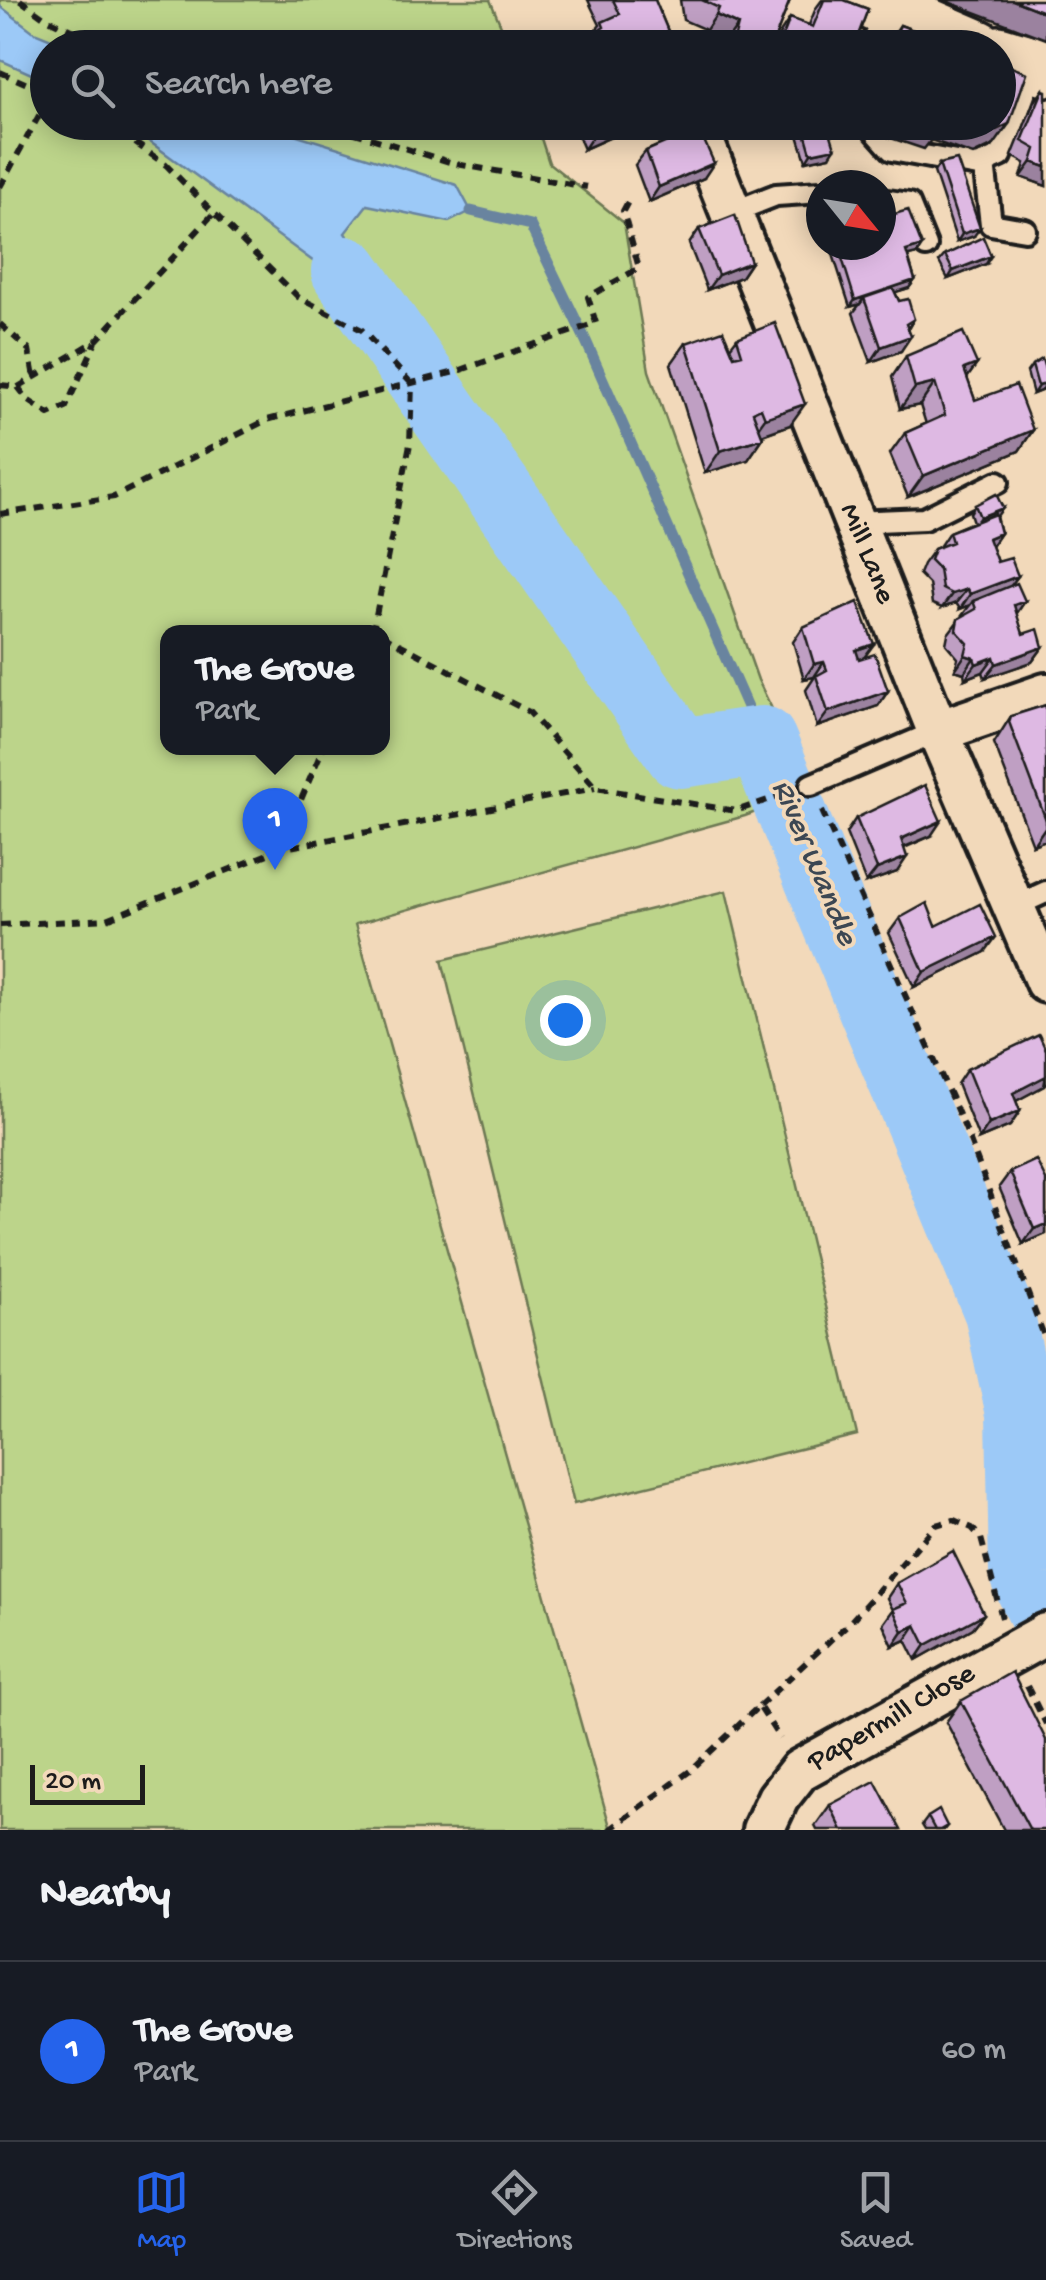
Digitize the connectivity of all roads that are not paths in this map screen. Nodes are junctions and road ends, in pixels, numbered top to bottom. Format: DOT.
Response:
graph roads {
  1 [pos="874,18"];
  2 [pos="916,30"];
  3 [pos="1027,62"];
  4 [pos="1016,102"];
  5 [pos="701,140"];
  6 [pos="883,140"];
  7 [pos="1005,140"];
  8 [pos="984,164"];
  9 [pos="806,193"];
  10 [pos="896,202"];
  11 [pos="730,212"];
  12 [pos="1025,230"];
  13 [pos="926,246"];
  14 [pos="998,482"];
  15 [pos="854,522"];
  16 [pos="1046,694"];
  17 [pos="938,730"];
  18 [pos="807,787"];
  19 [pos="1030,900"];
  20 [pos="1046,982"];
  21 [pos="1046,1634"];
  22 [pos="763,1830"];
  1 -- 2 [label="main road"];
  3 -- 4 [label="lane"];
  5 -- 11 [label="street, Mill Lane"];
  6 -- 8 [label="lane"];
  7 -- 8 [label="lane"];
  8 -- 12 [label="lane"];
  9 -- 11 [label="lane"];
  10 -- 13 [label="lane"];
  11 -- 15 [label="street, Mill Lane"];
  14 -- 15 [label="lane"];
  15 -- 17 [label="street, Mill Lane"];
  16 -- 17 [label="street"];
  17 -- 18 [label="lane"];
  17 -- 19 [label="street, Mill Lane"];
  19 -- 20 [label="street, Mill Lane"];
  21 -- 22 [label="street, Papermill Close"];
}
